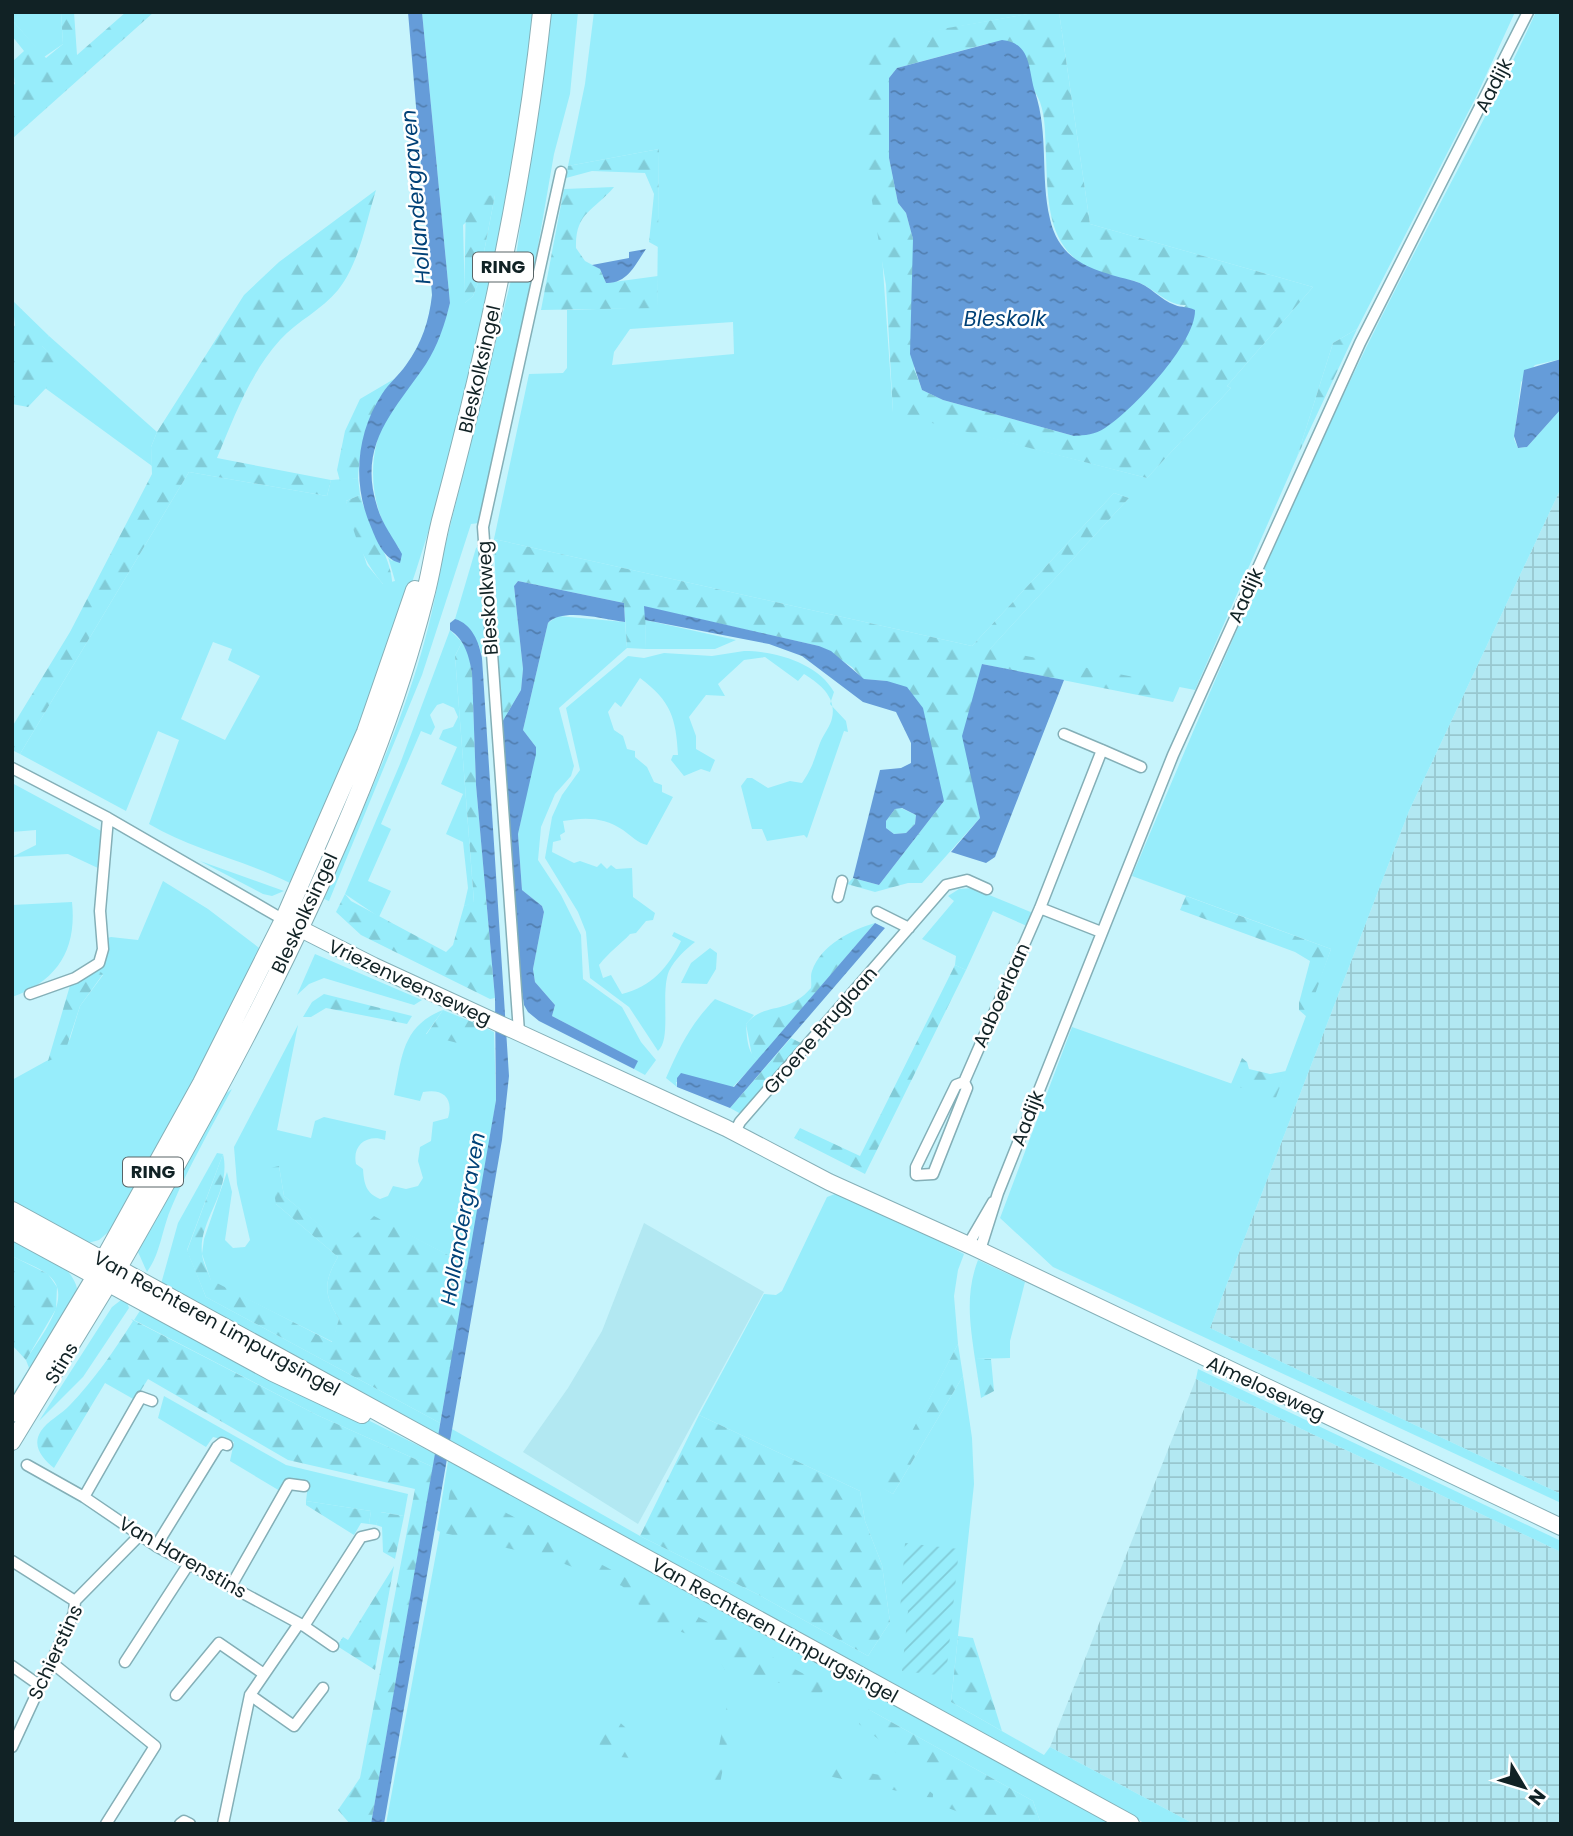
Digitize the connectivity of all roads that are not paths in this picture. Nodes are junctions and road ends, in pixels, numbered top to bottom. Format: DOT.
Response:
graph roads {
  1 [pos="542,12"];
  2 [pos="1528,12"];
  3 [pos="561,172"];
  4 [pos="1064,734"];
  5 [pos="1102,750"];
  6 [pos="1141,767"];
  7 [pos="12,768"];
  8 [pos="108,818"];
  9 [pos="842,881"];
  10 [pos="987,889"];
  11 [pos="838,897"];
  12 [pos="1040,908"];
  13 [pos="877,912"];
  14 [pos="291,924"];
  15 [pos="909,928"];
  16 [pos="1101,932"];
  17 [pos="30,994"];
  18 [pos="514,1030"];
  19 [pos="964,1082"];
  20 [pos="734,1134"];
  21 [pos="12,1211"];
  22 [pos="12,1230"];
  23 [pos="974,1247"];
  24 [pos="106,1272"];
  25 [pos="152,1401"];
  26 [pos="12,1414"];
  27 [pos="12,1442"];
  28 [pos="227,1445"];
  29 [pos="27,1465"];
  30 [pos="304,1486"];
  31 [pos="84,1497"];
  32 [pos="1561,1527"];
  33 [pos="374,1534"];
  34 [pos="140,1535"];
  35 [pos="156,1546"];
  36 [pos="12,1561"];
  37 [pos="188,1565"];
  38 [pos="232,1586"];
  39 [pos="75,1601"];
  40 [pos="301,1626"];
  41 [pos="333,1646"];
  42 [pos="125,1661"];
  43 [pos="51,1662"];
  44 [pos="12,1666"];
  45 [pos="264,1674"];
  46 [pos="39,1685"];
  47 [pos="323,1688"];
  48 [pos="176,1695"];
  49 [pos="250,1695"];
  50 [pos="12,1747"];
  51 [pos="106,1824"];
  52 [pos="180,1824"];
  53 [pos="190,1824"];
  54 [pos="223,1824"];
  55 [pos="1129,1824"];
  1 -- 14 [label="main road, Bleskolksingel / RING"];
  2 -- 16 [label="street, Aadijk"];
  3 -- 18 [label="street, Bleskolkweg"];
  4 -- 5 [label="street"];
  5 -- 6 [label="street"];
  5 -- 12 [label="street, Aaboerlaan"];
  7 -- 8 [label="street, Vriezenveenseweg"];
  8 -- 14 [label="street, Vriezenveenseweg"];
  8 -- 17 [label="street"];
  9 -- 11 [label="street"];
  10 -- 15 [label="street, Groene Bruglaan"];
  12 -- 16 [label="street"];
  12 -- 19 [label="street, Aaboerlaan"];
  13 -- 15 [label="street"];
  14 -- 18 [label="street, Vriezenveenseweg"];
  14 -- 24 [label="main road, Bleskolksingel / RING"];
  15 -- 20 [label="street, Groene Bruglaan"];
  16 -- 23 [label="street, Aadijk"];
  18 -- 20 [label="street, Vriezenveenseweg"];
  19 -- 19 [label="street, Aaboerlaan"];
  20 -- 23 [label="street, Vriezenveenseweg"];
  21 -- 24 [label="main road, Van Rechteren Limpurgsingel"];
  22 -- 24 [label="main road, Van Rechteren Limpurgsingel"];
  23 -- 32 [label="street, Almeloseweg"];
  24 -- 26 [label="street, Stins"];
  24 -- 27 [label="street, Stins"];
  24 -- 55 [label="main road, Van Rechteren Limpurgsingel"];
  25 -- 31 [label="street"];
  28 -- 35 [label="street"];
  29 -- 31 [label="street, Van Harenstins"];
  30 -- 38 [label="street"];
  31 -- 34 [label="street, Van Harenstins"];
  33 -- 40 [label="street"];
  34 -- 35 [label="street, Van Harenstins"];
  34 -- 39 [label="street, Schierstins"];
  35 -- 37 [label="street, Van Harenstins"];
  36 -- 39 [label="street"];
  37 -- 38 [label="street, Van Harenstins"];
  37 -- 42 [label="street"];
  38 -- 40 [label="street, Van Harenstins"];
  39 -- 43 [label="street, Schierstins"];
  40 -- 41 [label="street, Van Harenstins"];
  40 -- 45 [label="street"];
  43 -- 46 [label="street, Schierstins"];
  43 -- 51 [label="street"];
  44 -- 46 [label="street"];
  45 -- 48 [label="street"];
  45 -- 49 [label="street"];
  46 -- 50 [label="street, Schierstins"];
  47 -- 49 [label="street"];
  49 -- 54 [label="street"];
  52 -- 53 [label="street"];
}
